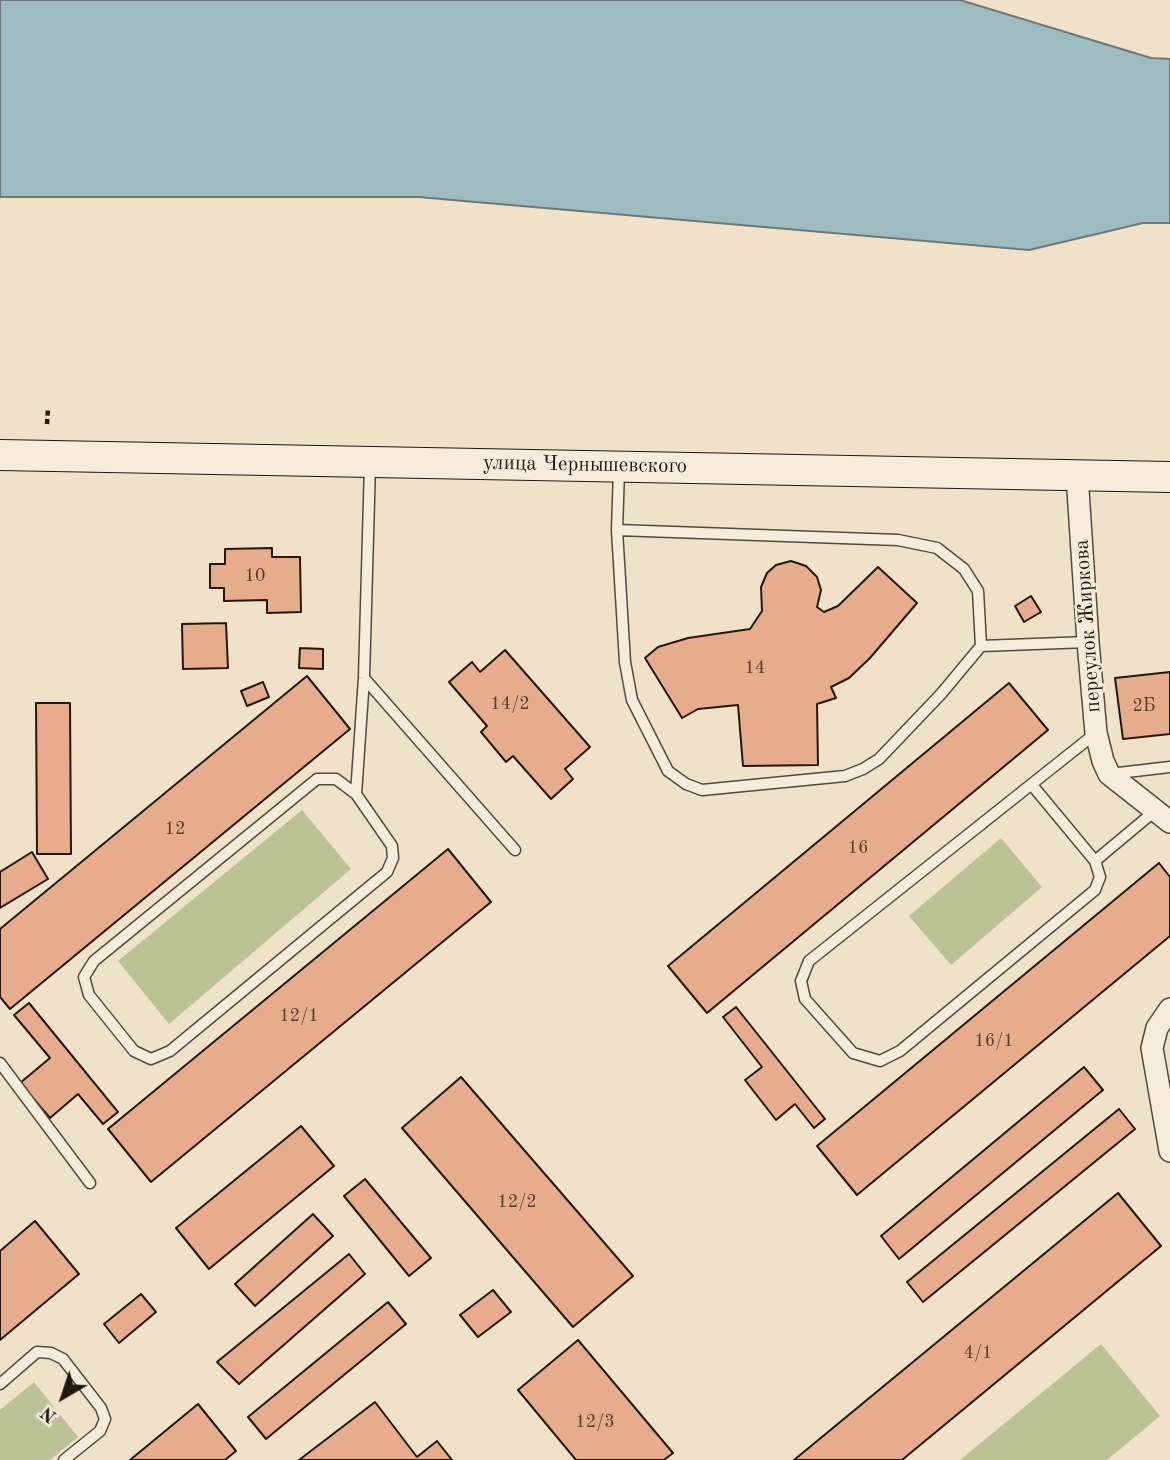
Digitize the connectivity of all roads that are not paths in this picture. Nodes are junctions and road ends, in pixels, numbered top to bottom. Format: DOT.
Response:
graph roads {
  1 [pos="0,455"];
  2 [pos="370,461"];
  3 [pos="619,466"];
  4 [pos="1077,475"];
  5 [pos="1170,477"];
  6 [pos="617,530"];
  7 [pos="1088,642"];
  8 [pos="981,646"];
  9 [pos="363,678"];
  10 [pos="1097,733"];
  11 [pos="1170,767"];
  12 [pos="1109,774"];
  13 [pos="1032,785"];
  14 [pos="356,794"];
  15 [pos="1163,816"];
  16 [pos="514,850"];
  17 [pos="1095,861"];
  18 [pos="1170,1009"];
  19 [pos="0,1063"];
  20 [pos="1170,1150"];
  21 [pos="90,1183"];
  22 [pos="0,1384"];
  23 [pos="64,1460"];
  1 -- 2 [label="main road, улица Чернышевского"];
  2 -- 3 [label="main road, улица Чернышевского"];
  2 -- 9 [label="lane"];
  3 -- 4 [label="main road, улица Чернышевского"];
  3 -- 6 [label="lane"];
  4 -- 5 [label="main road, улица Чернышевского"];
  4 -- 7 [label="street, переулок Жиркова"];
  6 -- 8 [label="lane"];
  6 -- 8 [label="lane"];
  7 -- 8 [label="lane"];
  7 -- 10 [label="street, переулок Жиркова"];
  9 -- 14 [label="lane"];
  9 -- 16 [label="lane"];
  10 -- 12 [label="street, переулок Жиркова"];
  10 -- 13 [label="lane"];
  11 -- 12 [label="lane"];
  12 -- 15 [label="street"];
  13 -- 17 [label="lane"];
  13 -- 17 [label="lane"];
  14 -- 14 [label="lane"];
  15 -- 17 [label="lane"];
  18 -- 20 [label="street"];
  19 -- 21 [label="lane"];
  22 -- 23 [label="lane"];
}
